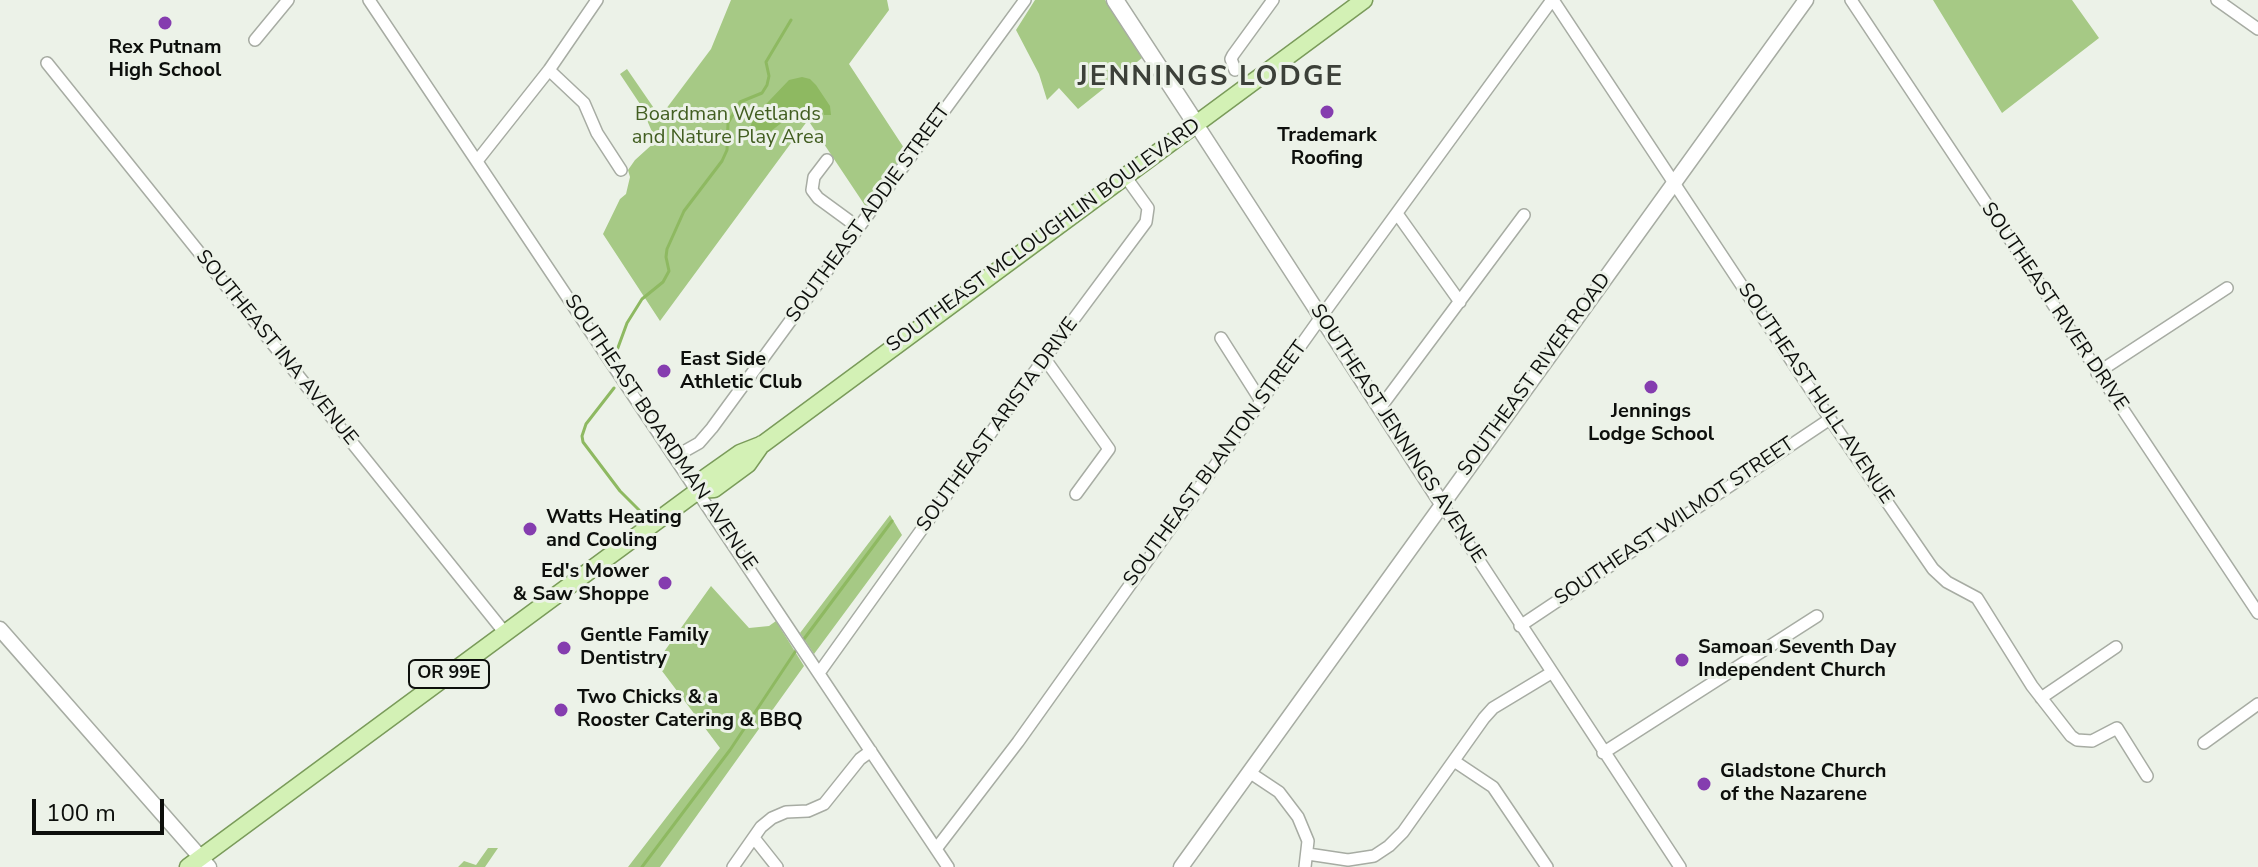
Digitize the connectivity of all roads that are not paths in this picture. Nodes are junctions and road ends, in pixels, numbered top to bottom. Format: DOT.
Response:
graph roads {
  1 [pos="288,0"];
  2 [pos="597,0"];
  3 [pos="1025,0"];
  4 [pos="1115,0"];
  5 [pos="1273,0"];
  6 [pos="1364,0"];
  7 [pos="1552,0"];
  8 [pos="1806,0"];
  9 [pos="1851,0"];
  10 [pos="2217,0"];
  11 [pos="371,1"];
  12 [pos="2258,29"];
  13 [pos="255,40"];
  14 [pos="47,63"];
  15 [pos="549,70"];
  16 [pos="1235,70"];
  17 [pos="1196,124"];
  18 [pos="827,160"];
  19 [pos="477,161"];
  20 [pos="621,170"];
  21 [pos="1125,176"];
  22 [pos="1674,183"];
  23 [pos="1398,215"];
  24 [pos="1524,215"];
  25 [pos="859,228"];
  26 [pos="2227,288"];
  27 [pos="1460,302"];
  28 [pos="1321,317"];
  29 [pos="1221,338"];
  30 [pos="1045,359"];
  31 [pos="2097,373"];
  32 [pos="1261,401"];
  33 [pos="1380,408"];
  34 [pos="1830,419"];
  35 [pos="676,456"];
  36 [pos="699,490"];
  37 [pos="1076,494"];
  38 [pos="1442,504"];
  39 [pos="2258,613"];
  40 [pos="1817,616"];
  41 [pos="1520,626"];
  42 [pos="0,629"];
  43 [pos="505,633"];
  44 [pos="2116,647"];
  45 [pos="819,673"];
  46 [pos="1551,673"];
  47 [pos="2041,698"];
  48 [pos="2258,704"];
  49 [pos="2204,743"];
  50 [pos="871,751"];
  51 [pos="1603,753"];
  52 [pos="1454,761"];
  53 [pos="1249,772"];
  54 [pos="2147,776"];
  55 [pos="754,838"];
  56 [pos="936,849"];
  57 [pos="1308,854"];
  58 [pos="199,864"];
  59 [pos="733,867"];
  60 [pos="777,867"];
  61 [pos="948,867"];
  62 [pos="1181,867"];
  63 [pos="1305,867"];
  64 [pos="1547,867"];
  65 [pos="1680,867"];
  1 -- 13 [label="street"];
  2 -- 15 [label="street"];
  3 -- 25 [label="street, SOUTHEAST ADDIE STREET"];
  4 -- 17 [label="main road, SOUTHEAST JENNINGS AVENUE"];
  5 -- 16 [label="street"];
  6 -- 17 [label="main road, SOUTHEAST MCLOUGHLIN BOULEVARD / OR 99E"];
  7 -- 22 [label="street, SOUTHEAST HULL AVENUE"];
  7 -- 23 [label="street, SOUTHEAST BLANTON STREET"];
  8 -- 22 [label="street, SOUTHEAST RIVER ROAD"];
  9 -- 31 [label="street, SOUTHEAST RIVER DRIVE"];
  10 -- 12 [label="street"];
  11 -- 19 [label="street, SOUTHEAST BOARDMAN AVENUE"];
  14 -- 43 [label="street, SOUTHEAST INA AVENUE"];
  15 -- 19 [label="street"];
  15 -- 20 [label="street"];
  17 -- 21 [label="main road, SOUTHEAST MCLOUGHLIN BOULEVARD / OR 99E"];
  17 -- 28 [label="street, SOUTHEAST JENNINGS AVENUE"];
  18 -- 25 [label="street"];
  19 -- 35 [label="street, SOUTHEAST BOARDMAN AVENUE"];
  21 -- 30 [label="street, SOUTHEAST ARISTA DRIVE"];
  21 -- 36 [label="main road, SOUTHEAST MCLOUGHLIN BOULEVARD / OR 99E"];
  22 -- 34 [label="street, SOUTHEAST HULL AVENUE"];
  22 -- 38 [label="street, SOUTHEAST RIVER ROAD"];
  23 -- 27 [label="street"];
  23 -- 28 [label="street, SOUTHEAST BLANTON STREET"];
  24 -- 27 [label="street"];
  25 -- 35 [label="street, SOUTHEAST ADDIE STREET"];
  26 -- 31 [label="street"];
  27 -- 33 [label="street"];
  28 -- 32 [label="street, SOUTHEAST BLANTON STREET"];
  28 -- 33 [label="street, SOUTHEAST JENNINGS AVENUE"];
  29 -- 32 [label="street"];
  30 -- 37 [label="street"];
  30 -- 45 [label="street, SOUTHEAST ARISTA DRIVE"];
  31 -- 39 [label="street, SOUTHEAST RIVER DRIVE"];
  32 -- 56 [label="street, SOUTHEAST BLANTON STREET"];
  33 -- 38 [label="street, SOUTHEAST JENNINGS AVENUE"];
  34 -- 41 [label="street, SOUTHEAST WILMOT STREET"];
  34 -- 47 [label="street, SOUTHEAST HULL AVENUE"];
  35 -- 36 [label="street, SOUTHEAST BOARDMAN AVENUE"];
  36 -- 43 [label="main road, SOUTHEAST MCLOUGHLIN BOULEVARD / OR 99E"];
  36 -- 45 [label="street, SOUTHEAST BOARDMAN AVENUE"];
  38 -- 41 [label="street, SOUTHEAST JENNINGS AVENUE"];
  38 -- 53 [label="street, SOUTHEAST RIVER ROAD"];
  40 -- 51 [label="street"];
  41 -- 46 [label="street, SOUTHEAST JENNINGS AVENUE"];
  42 -- 58 [label="street"];
  43 -- 58 [label="main road, SOUTHEAST MCLOUGHLIN BOULEVARD / OR 99E"];
  44 -- 47 [label="street"];
  45 -- 50 [label="street, SOUTHEAST BOARDMAN AVENUE"];
  46 -- 51 [label="street, SOUTHEAST JENNINGS AVENUE"];
  46 -- 52 [label="street"];
  47 -- 54 [label="street, SOUTHEAST HULL AVENUE"];
  48 -- 49 [label="street"];
  50 -- 55 [label="street"];
  50 -- 56 [label="street, SOUTHEAST BOARDMAN AVENUE"];
  51 -- 65 [label="street, SOUTHEAST JENNINGS AVENUE"];
  52 -- 57 [label="street"];
  52 -- 64 [label="street"];
  53 -- 57 [label="street"];
  53 -- 62 [label="street, SOUTHEAST RIVER ROAD"];
  55 -- 59 [label="street"];
  55 -- 60 [label="street"];
  56 -- 61 [label="street, SOUTHEAST BOARDMAN AVENUE"];
  57 -- 63 [label="street"];
}
